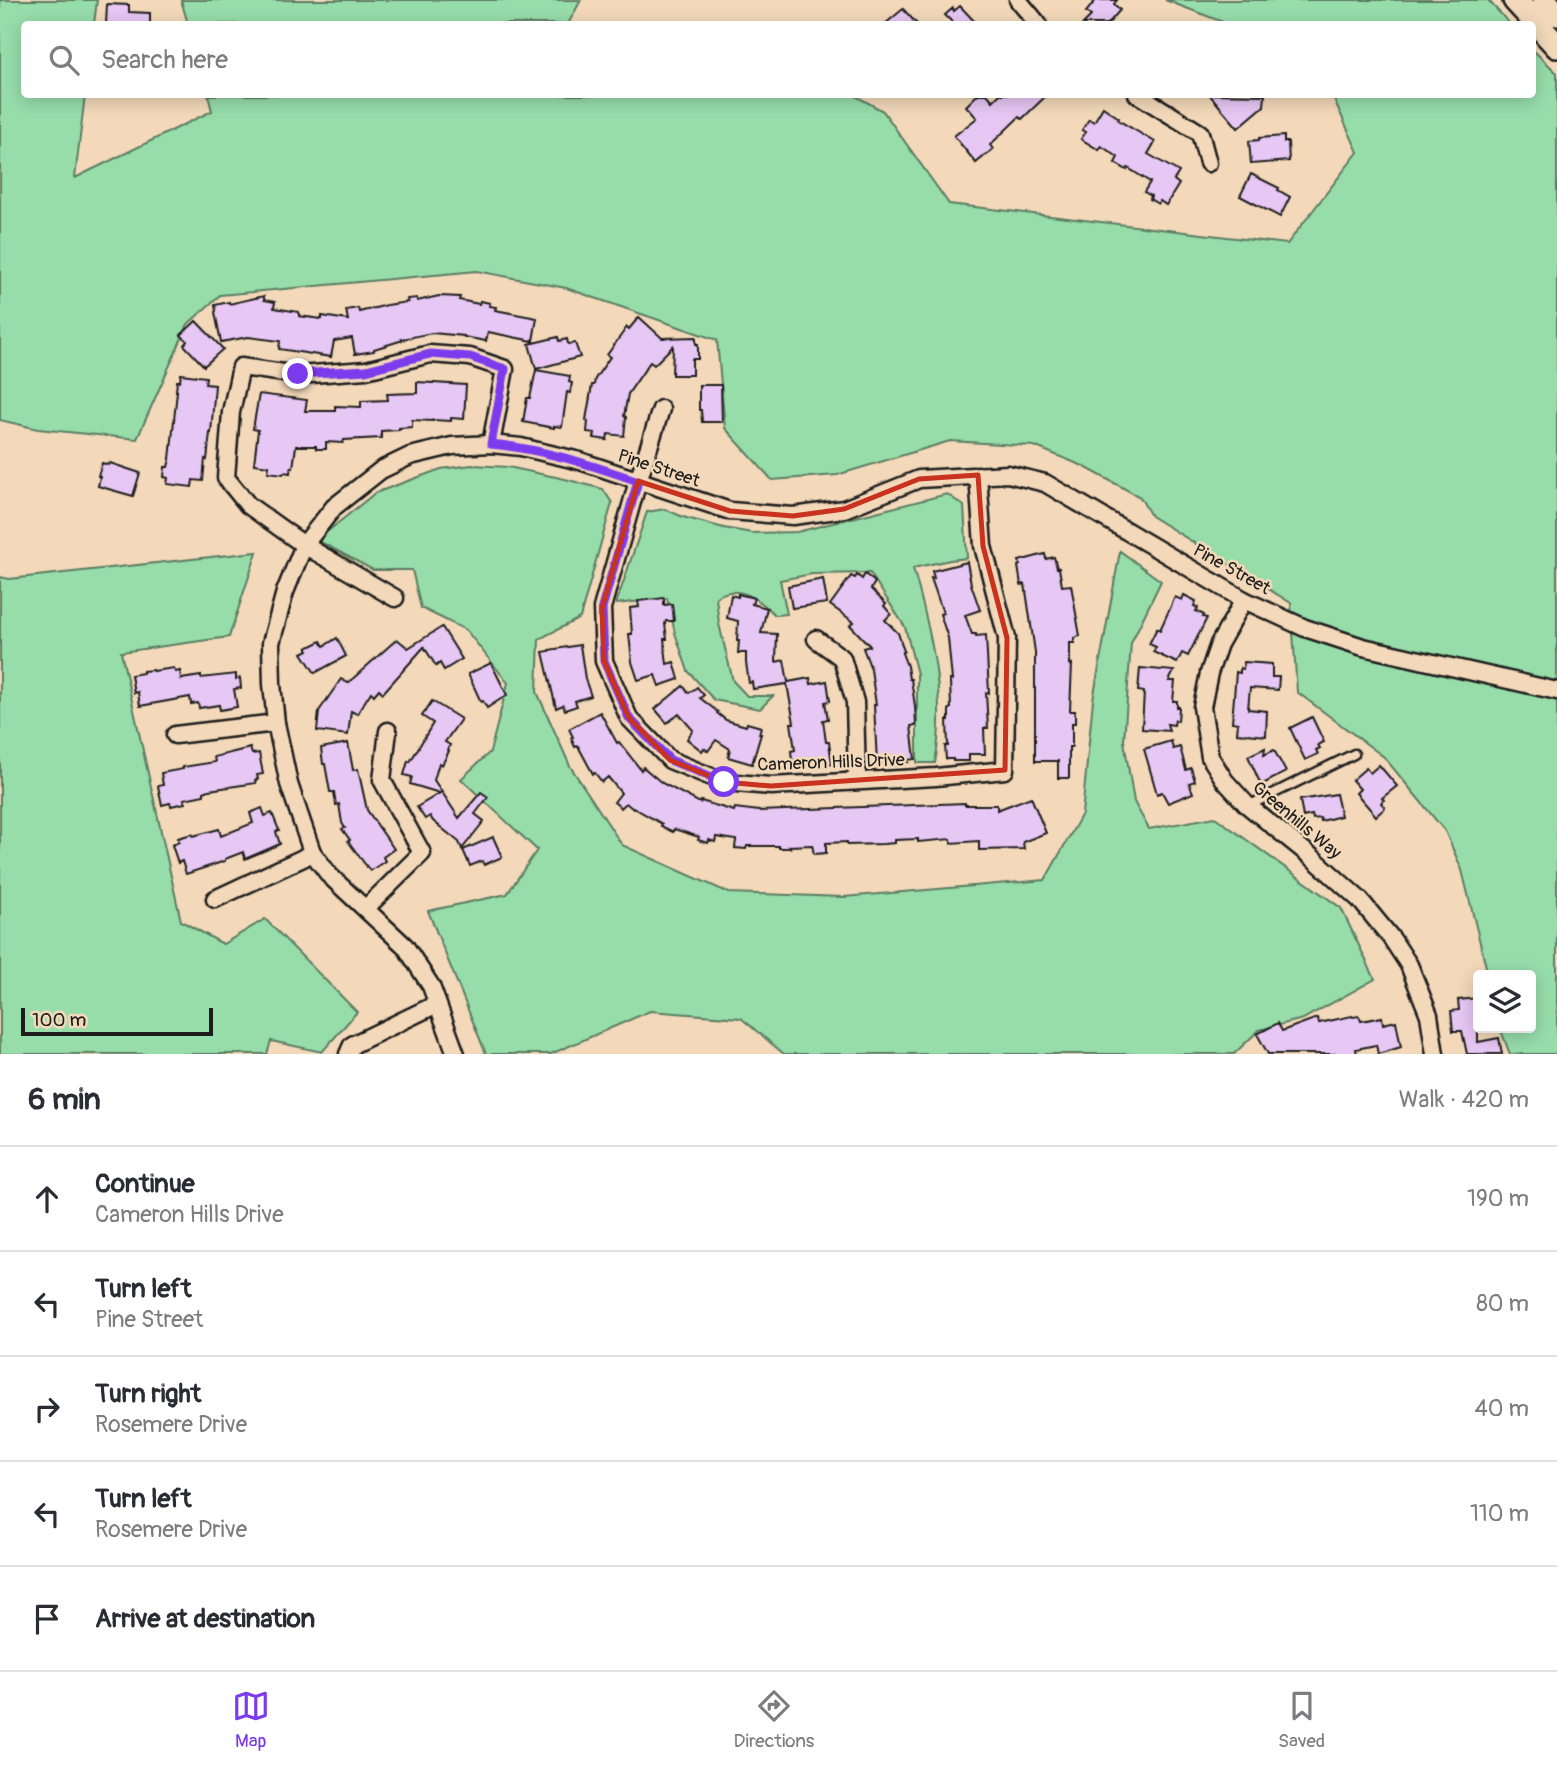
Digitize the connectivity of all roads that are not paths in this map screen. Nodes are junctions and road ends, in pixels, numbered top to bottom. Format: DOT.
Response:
graph roads {
  1 [pos="1018,0"];
  2 [pos="1515,0"];
  3 [pos="1544,0"];
  4 [pos="1557,14"];
  5 [pos="1035,21"];
  6 [pos="1534,21"];
  7 [pos="1536,23"];
  8 [pos="1557,46"];
  9 [pos="1143,98"];
  10 [pos="1208,163"];
  11 [pos="661,409"];
  12 [pos="491,444"];
  13 [pos="978,475"];
  14 [pos="638,481"];
  15 [pos="304,545"];
  16 [pos="395,598"];
  17 [pos="1244,600"];
  18 [pos="816,639"];
  19 [pos="1557,691"];
  20 [pos="276,723"];
  21 [pos="388,731"];
  22 [pos="175,735"];
  23 [pos="1354,754"];
  24 [pos="857,780"];
  25 [pos="1248,806"];
  26 [pos="312,852"];
  27 [pos="215,899"];
  28 [pos="366,908"];
  29 [pos="437,1004"];
  30 [pos="348,1054"];
  31 [pos="456,1054"];
  32 [pos="1435,1054"];
  1 -- 5 [label="street"];
  2 -- 6 [label="main road"];
  3 -- 4 [label="main road"];
  7 -- 8 [label="main road"];
  9 -- 10 [label="street"];
  11 -- 14 [label="street, Cameron Hills Drive"];
  12 -- 14 [label="street, Pine Street"];
  12 -- 15 [label="street, Pine Street"];
  12 -- 15 [label="street"];
  13 -- 14 [label="street, Pine Street"];
  13 -- 17 [label="street, Pine Street"];
  13 -- 24 [label="street, Cameron Hills Drive"];
  14 -- 24 [label="street, Cameron Hills Drive"];
  15 -- 16 [label="street"];
  15 -- 20 [label="street, Pine Street"];
  17 -- 19 [label="street, Pine Street"];
  17 -- 25 [label="street, Greenhills Way"];
  18 -- 24 [label="street"];
  20 -- 22 [label="street"];
  20 -- 26 [label="street, Pine Street"];
  21 -- 28 [label="street"];
  23 -- 25 [label="lane"];
  25 -- 32 [label="street, Greenhills Way"];
  26 -- 27 [label="street"];
  26 -- 28 [label="street, Pine Street"];
  28 -- 29 [label="street, Pine Street"];
  29 -- 30 [label="street"];
  29 -- 31 [label="street, Pine Street"];
}
